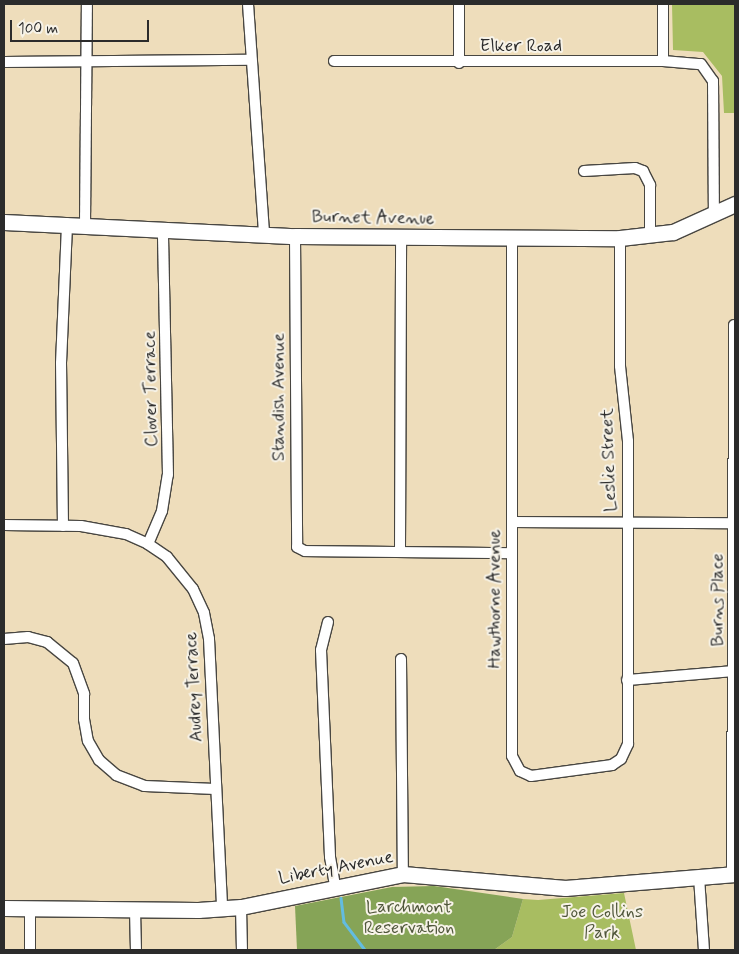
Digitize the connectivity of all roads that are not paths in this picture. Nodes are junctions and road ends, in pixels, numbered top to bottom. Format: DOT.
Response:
graph roads {
  1 [pos="87,4"];
  2 [pos="248,4"];
  3 [pos="459,4"];
  4 [pos="663,4"];
  5 [pos="251,60"];
  6 [pos="334,61"];
  7 [pos="663,61"];
  8 [pos="4,62"];
  9 [pos="88,62"];
  10 [pos="459,63"];
  11 [pos="584,171"];
  12 [pos="735,204"];
  13 [pos="714,215"];
  14 [pos="4,222"];
  15 [pos="67,223"];
  16 [pos="84,224"];
  17 [pos="163,230"];
  18 [pos="264,233"];
  19 [pos="295,236"];
  20 [pos="650,236"];
  21 [pos="400,237"];
  22 [pos="620,238"];
  23 [pos="512,239"];
  24 [pos="734,325"];
  25 [pos="734,417"];
  26 [pos="512,522"];
  27 [pos="735,523"];
  28 [pos="627,524"];
  29 [pos="4,525"];
  30 [pos="63,526"];
  31 [pos="148,544"];
  32 [pos="400,551"];
  33 [pos="512,553"];
  34 [pos="328,622"];
  35 [pos="4,639"];
  36 [pos="401,659"];
  37 [pos="735,671"];
  38 [pos="628,680"];
  39 [pos="216,789"];
  40 [pos="403,874"];
  41 [pos="734,875"];
  42 [pos="699,877"];
  43 [pos="335,886"];
  44 [pos="241,907"];
  45 [pos="4,908"];
  46 [pos="30,908"];
  47 [pos="222,908"];
  48 [pos="135,910"];
  49 [pos="30,950"];
  50 [pos="136,950"];
  51 [pos="242,950"];
  52 [pos="704,950"];
  1 -- 9 [label="street"];
  2 -- 5 [label="street"];
  3 -- 10 [label="street"];
  4 -- 7 [label="street"];
  5 -- 9 [label="street"];
  5 -- 18 [label="street"];
  6 -- 10 [label="street, Elker Road"];
  7 -- 10 [label="street, Elker Road"];
  7 -- 13 [label="street, Elker Road"];
  8 -- 9 [label="street"];
  9 -- 16 [label="street"];
  11 -- 20 [label="street"];
  12 -- 13 [label="street, Burnet Avenue"];
  13 -- 20 [label="street, Burnet Avenue"];
  14 -- 15 [label="street, Burnet Avenue"];
  15 -- 16 [label="street, Burnet Avenue"];
  15 -- 30 [label="street"];
  16 -- 17 [label="street, Burnet Avenue"];
  17 -- 18 [label="street, Burnet Avenue"];
  17 -- 31 [label="street, Clover Terrace"];
  18 -- 19 [label="street, Burnet Avenue"];
  19 -- 21 [label="street, Burnet Avenue"];
  19 -- 32 [label="street, Standish Avenue"];
  20 -- 22 [label="street, Burnet Avenue"];
  21 -- 23 [label="street, Burnet Avenue"];
  21 -- 32 [label="street"];
  22 -- 23 [label="street, Burnet Avenue"];
  22 -- 28 [label="street, Leslie Street"];
  23 -- 26 [label="street, Hawthorne Avenue"];
  24 -- 25 [label="street, Burns Place"];
  25 -- 27 [label="street, Burns Place"];
  26 -- 28 [label="street"];
  26 -- 33 [label="street, Hawthorne Avenue"];
  27 -- 28 [label="street"];
  27 -- 37 [label="street, Burns Place"];
  28 -- 38 [label="street, Leslie Street"];
  29 -- 30 [label="street, Audrey Terrace"];
  30 -- 31 [label="street, Audrey Terrace"];
  31 -- 39 [label="street, Audrey Terrace"];
  32 -- 33 [label="street"];
  33 -- 38 [label="street, Hawthorne Avenue"];
  34 -- 43 [label="street"];
  35 -- 39 [label="street"];
  36 -- 40 [label="street"];
  37 -- 38 [label="street"];
  37 -- 41 [label="street, Burns Place"];
  39 -- 47 [label="street, Audrey Terrace"];
  40 -- 42 [label="street, Liberty Avenue"];
  40 -- 43 [label="street, Liberty Avenue"];
  41 -- 42 [label="street, Liberty Avenue"];
  42 -- 52 [label="street"];
  43 -- 44 [label="street, Liberty Avenue"];
  44 -- 47 [label="street, Liberty Avenue"];
  44 -- 51 [label="street"];
  45 -- 46 [label="street, Liberty Avenue"];
  46 -- 48 [label="street, Liberty Avenue"];
  46 -- 49 [label="street"];
  47 -- 48 [label="street, Liberty Avenue"];
  48 -- 50 [label="street"];
}
